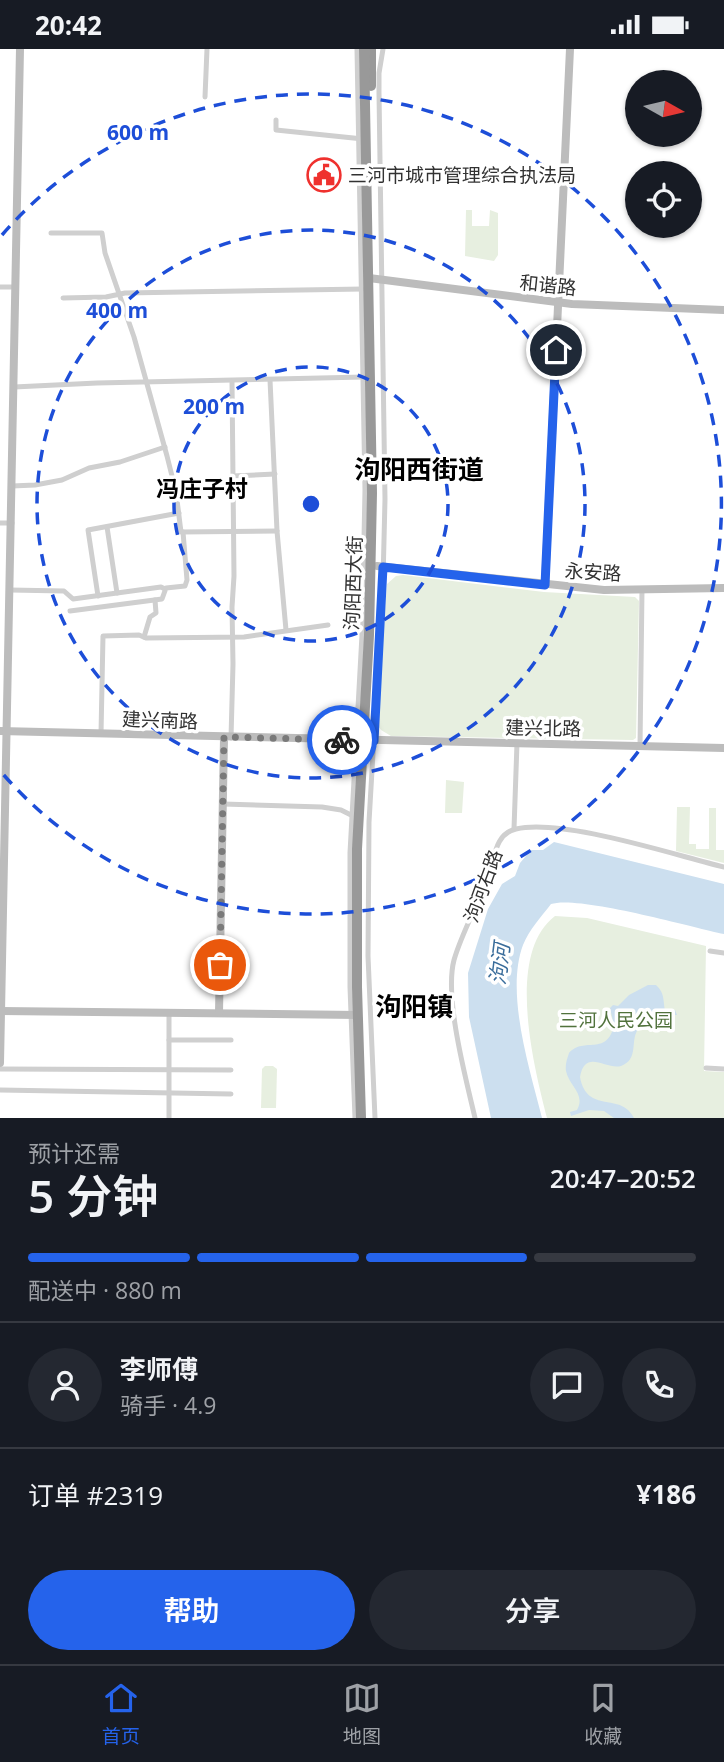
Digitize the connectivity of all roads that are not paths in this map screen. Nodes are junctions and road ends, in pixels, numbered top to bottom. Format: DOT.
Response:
graph roads {
  1 [pos="20,49"];
  2 [pos="207,49"];
  3 [pos="357,49"];
  4 [pos="364,49"];
  5 [pos="371,49"];
  6 [pos="383,49"];
  7 [pos="570,49"];
  8 [pos="205,97"];
  9 [pos="276,120"];
  10 [pos="363,139"];
  11 [pos="51,233"];
  12 [pos="373,283"];
  13 [pos="0,286"];
  14 [pos="16,287"];
  15 [pos="119,295"];
  16 [pos="63,298"];
  17 [pos="558,305"];
  18 [pos="724,313"];
  19 [pos="368,377"];
  20 [pos="270,380"];
  21 [pos="232,381"];
  22 [pos="147,382"];
  23 [pos="14,387"];
  24 [pos="165,447"];
  25 [pos="275,474"];
  26 [pos="232,476"];
  27 [pos="12,486"];
  28 [pos="179,513"];
  29 [pos="0,523"];
  30 [pos="12,523"];
  31 [pos="107,527"];
  32 [pos="233,530"];
  33 [pos="277,531"];
  34 [pos="184,532"];
  35 [pos="380,566"];
  36 [pos="545,585"];
  37 [pos="724,588"];
  38 [pos="165,589"];
  39 [pos="10,590"];
  40 [pos="642,590"];
  41 [pos="117,593"];
  42 [pos="98,596"];
  43 [pos="155,600"];
  44 [pos="70,611"];
  45 [pos="328,625"];
  46 [pos="286,630"];
  47 [pos="144,637"];
  48 [pos="233,638"];
  49 [pos="4,731"];
  50 [pos="101,734"];
  51 [pos="227,738"];
  52 [pos="364,740"];
  53 [pos="517,743"];
  54 [pos="640,746"];
  55 [pos="724,748"];
  56 [pos="223,804"];
  57 [pos="355,815"];
  58 [pos="514,829"];
  59 [pos="2,857"];
  60 [pos="724,867"];
  61 [pos="1,916"];
  62 [pos="1,945"];
  63 [pos="710,951"];
  64 [pos="724,953"];
  65 [pos="1,1010"];
  66 [pos="169,1012"];
  67 [pos="219,1013"];
  68 [pos="354,1015"];
  69 [pos="169,1039"];
  70 [pos="231,1041"];
  71 [pos="0,1063"];
  72 [pos="706,1068"];
  73 [pos="0,1069"];
  74 [pos="724,1069"];
  75 [pos="169,1070"];
  76 [pos="231,1070"];
  77 [pos="0,1090"];
  78 [pos="169,1094"];
  79 [pos="231,1094"];
  80 [pos="169,1118"];
  81 [pos="355,1118"];
  82 [pos="361,1118"];
  83 [pos="367,1118"];
  84 [pos="375,1118"];
  85 [pos="475,1118"];
  1 -- 14 [label="street"];
  2 -- 8 [label="street"];
  3 -- 10 [label="street"];
  4 -- 10 [label="highway, 泃阳西大街"];
  5 -- 12 [label="highway, 泃阳西大街"];
  6 -- 12 [label="street"];
  7 -- 17 [label="street"];
  9 -- 10 [label="street"];
  10 -- 12 [label="highway, 泃阳西大街"];
  11 -- 15 [label="street"];
  12 -- 15 [label="street"];
  12 -- 17 [label="street, 和谐路"];
  12 -- 19 [label="highway, 泃阳西大街"];
  12 -- 35 [label="highway, 泃阳西大街"];
  13 -- 14 [label="street"];
  14 -- 23 [label="street"];
  15 -- 16 [label="street"];
  15 -- 22 [label="street"];
  17 -- 18 [label="street, 和谐路"];
  17 -- 36 [label="street"];
  19 -- 20 [label="street"];
  19 -- 52 [label="highway, 泃阳西大街"];
  20 -- 21 [label="street"];
  20 -- 25 [label="street"];
  21 -- 22 [label="street"];
  21 -- 26 [label="street"];
  22 -- 23 [label="street"];
  22 -- 24 [label="street"];
  23 -- 27 [label="street"];
  24 -- 27 [label="street"];
  24 -- 28 [label="street"];
  25 -- 26 [label="street"];
  25 -- 33 [label="street"];
  26 -- 32 [label="street"];
  27 -- 30 [label="street"];
  28 -- 31 [label="street"];
  28 -- 34 [label="street"];
  29 -- 30 [label="street"];
  30 -- 39 [label="street"];
  31 -- 41 [label="street"];
  31 -- 42 [label="street"];
  32 -- 33 [label="street"];
  32 -- 34 [label="street"];
  32 -- 48 [label="street"];
  33 -- 46 [label="street"];
  34 -- 38 [label="street"];
  35 -- 36 [label="street, 永安路"];
  35 -- 52 [label="highway, 泃阳西大街"];
  36 -- 40 [label="street, 永安路"];
  37 -- 40 [label="street, 永安路"];
  38 -- 41 [label="street"];
  38 -- 43 [label="street"];
  39 -- 42 [label="street"];
  39 -- 49 [label="street"];
  40 -- 54 [label="street"];
  41 -- 42 [label="street"];
  43 -- 44 [label="street"];
  43 -- 47 [label="street"];
  45 -- 46 [label="street"];
  46 -- 48 [label="street"];
  47 -- 48 [label="street"];
  47 -- 50 [label="street"];
  48 -- 51 [label="street"];
  49 -- 50 [label="street, 建兴南路"];
  49 -- 59 [label="street"];
  50 -- 51 [label="street, 建兴南路"];
  51 -- 52 [label="street, 建兴南路"];
  51 -- 56 [label="street"];
  52 -- 53 [label="street, 建兴北路"];
  52 -- 57 [label="highway, 泃阳西大街"];
  52 -- 83 [label="highway, 泃阳西大街"];
  52 -- 84 [label="street"];
  53 -- 54 [label="street, 建兴北路"];
  53 -- 58 [label="street"];
  54 -- 55 [label="street, 建兴北路"];
  56 -- 57 [label="street"];
  56 -- 67 [label="street"];
  57 -- 68 [label="highway, 泃阳西大街"];
  58 -- 60 [label="street, 泃河右路"];
  58 -- 85 [label="street, 泃河右路"];
  59 -- 61 [label="street"];
  61 -- 62 [label="street"];
  62 -- 65 [label="street"];
  63 -- 64 [label="street"];
  65 -- 66 [label="street"];
  65 -- 71 [label="street"];
  66 -- 67 [label="street"];
  66 -- 69 [label="street"];
  67 -- 68 [label="street"];
  68 -- 81 [label="street"];
  68 -- 82 [label="highway, 泃阳西大街"];
  69 -- 70 [label="street"];
  69 -- 75 [label="street"];
  72 -- 74 [label="street"];
  73 -- 75 [label="street"];
  75 -- 76 [label="street"];
  75 -- 78 [label="street"];
  77 -- 78 [label="street"];
  78 -- 79 [label="street"];
  78 -- 80 [label="street"];
}
